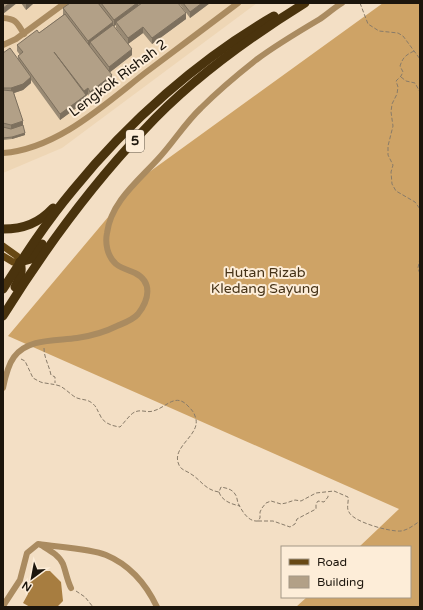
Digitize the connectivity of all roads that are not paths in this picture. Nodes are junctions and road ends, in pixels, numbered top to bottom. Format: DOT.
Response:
graph roads {
  1 [pos="65,3"];
  2 [pos="238,3"];
  3 [pos="296,3"];
  4 [pos="305,3"];
  5 [pos="342,3"];
  6 [pos="3,18"];
  7 [pos="24,34"];
  8 [pos="3,45"];
  9 [pos="144,130"];
  10 [pos="3,153"];
  11 [pos="82,179"];
  12 [pos="3,229"];
  13 [pos="3,246"];
  14 [pos="3,256"];
  15 [pos="20,262"];
  16 [pos="3,289"];
  17 [pos="3,306"];
  18 [pos="3,316"];
  19 [pos="3,388"];
  20 [pos="38,544"];
  21 [pos="71,588"];
  22 [pos="3,606"];
  23 [pos="157,607"];
  1 -- 7 [label="street"];
  2 -- 10 [label="street, Lengkok Rishah 2"];
  3 -- 11 [label="highway, 5"];
  4 -- 9 [label="highway, 5"];
  5 -- 19 [label="street"];
  6 -- 7 [label="street"];
  7 -- 8 [label="street"];
  9 -- 15 [label="highway"];
  9 -- 18 [label="highway, 5"];
  11 -- 12 [label="highway"];
  11 -- 15 [label="highway, 5"];
  13 -- 15 [label="main road"];
  14 -- 15 [label="main road"];
  15 -- 16 [label="highway, 5"];
  15 -- 17 [label="highway"];
  20 -- 21 [label="street"];
  20 -- 22 [label="street"];
  20 -- 23 [label="street"];
}
